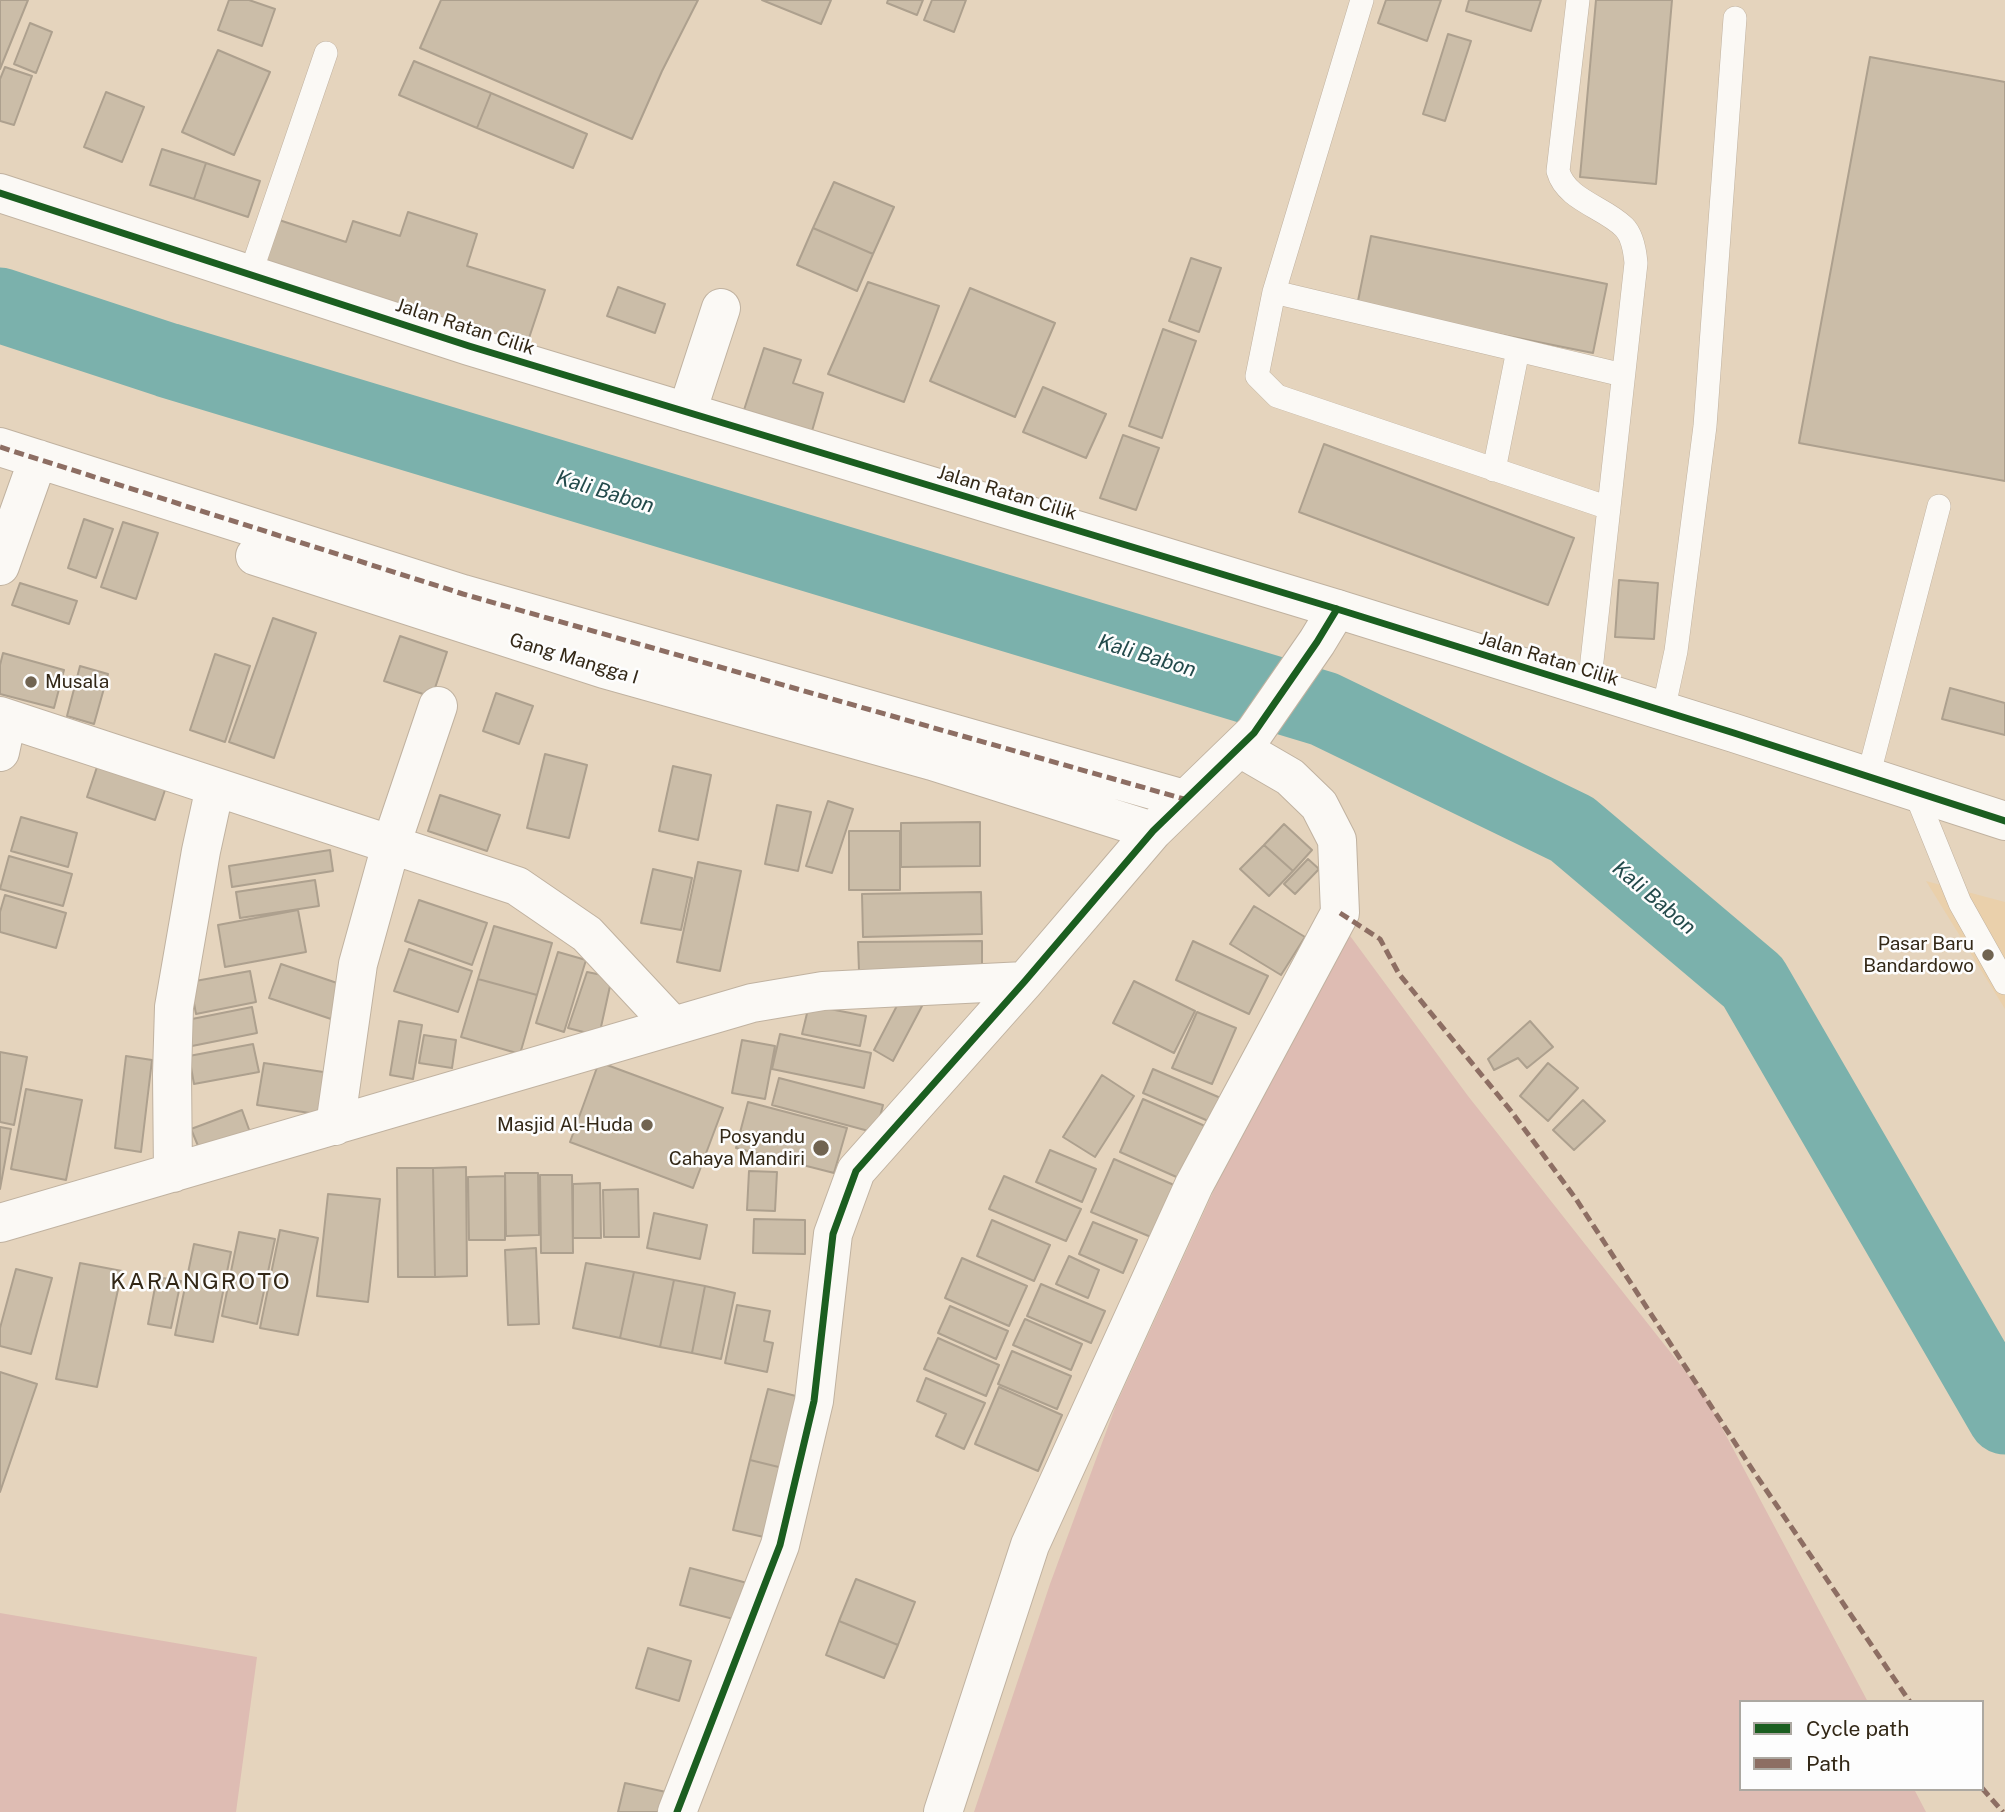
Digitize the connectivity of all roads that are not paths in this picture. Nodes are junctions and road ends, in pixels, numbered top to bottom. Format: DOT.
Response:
graph roads {
  1 [pos="1362,0"];
  2 [pos="1578,0"];
  3 [pos="1735,18"];
  4 [pos="326,52"];
  5 [pos="0,193"];
  6 [pos="250,275"];
  7 [pos="1274,292"];
  8 [pos="716,324"];
  9 [pos="1518,351"];
  10 [pos="1623,375"];
  11 [pos="690,401"];
  12 [pos="0,447"];
  13 [pos="1494,470"];
  14 [pos="23,471"];
  15 [pos="1939,506"];
  16 [pos="1609,508"];
  17 [pos="0,566"];
  18 [pos="372,580"];
  19 [pos="1337,609"];
  20 [pos="1589,688"];
  21 [pos="1665,700"];
  22 [pos="438,706"];
  23 [pos="2,729"];
  24 [pos="1247,740"];
  25 [pos="1870,766"];
  26 [pos="215,787"];
  27 [pos="1915,792"];
  28 [pos="1184,799"];
  29 [pos="2005,821"];
  30 [pos="1153,831"];
  31 [pos="391,845"];
  32 [pos="1025,981"];
  33 [pos="2005,983"];
  34 [pos="673,1026"];
  35 [pos="335,1126"];
  36 [pos="173,1173"];
  37 [pos="0,1223"];
  38 [pos="677,1812"];
  39 [pos="943,1812"];
  1 -- 7 [label="lane"];
  2 -- 10 [label="lane"];
  3 -- 21 [label="lane"];
  4 -- 6 [label="lane"];
  5 -- 6 [label="street, Jalan Ratan Cilik"];
  6 -- 11 [label="street, Jalan Ratan Cilik"];
  7 -- 9 [label="lane"];
  7 -- 13 [label="lane"];
  8 -- 11 [label="street"];
  9 -- 10 [label="lane"];
  9 -- 13 [label="lane"];
  10 -- 16 [label="lane"];
  11 -- 19 [label="street, Jalan Ratan Cilik"];
  12 -- 14 [label="street, Gang Mangga I"];
  13 -- 16 [label="lane"];
  14 -- 17 [label="street"];
  14 -- 18 [label="street, Gang Mangga I"];
  15 -- 25 [label="lane"];
  16 -- 20 [label="lane"];
  18 -- 28 [label="street"];
  18 -- 30 [label="street, Gang Mangga I"];
  19 -- 20 [label="street, Jalan Ratan Cilik"];
  19 -- 24 [label="street"];
  20 -- 21 [label="street, Jalan Ratan Cilik"];
  21 -- 25 [label="street, Jalan Ratan Cilik"];
  22 -- 31 [label="street"];
  23 -- 26 [label="street"];
  24 -- 28 [label="street"];
  24 -- 39 [label="street"];
  25 -- 27 [label="street, Jalan Ratan Cilik"];
  26 -- 31 [label="street"];
  26 -- 36 [label="street"];
  27 -- 29 [label="street, Jalan Ratan Cilik"];
  27 -- 33 [label="lane"];
  28 -- 30 [label="street"];
  30 -- 32 [label="street"];
  31 -- 34 [label="street"];
  31 -- 35 [label="street"];
  32 -- 34 [label="street"];
  32 -- 38 [label="street"];
  34 -- 35 [label="street"];
  35 -- 36 [label="street"];
  36 -- 37 [label="street"];
}
